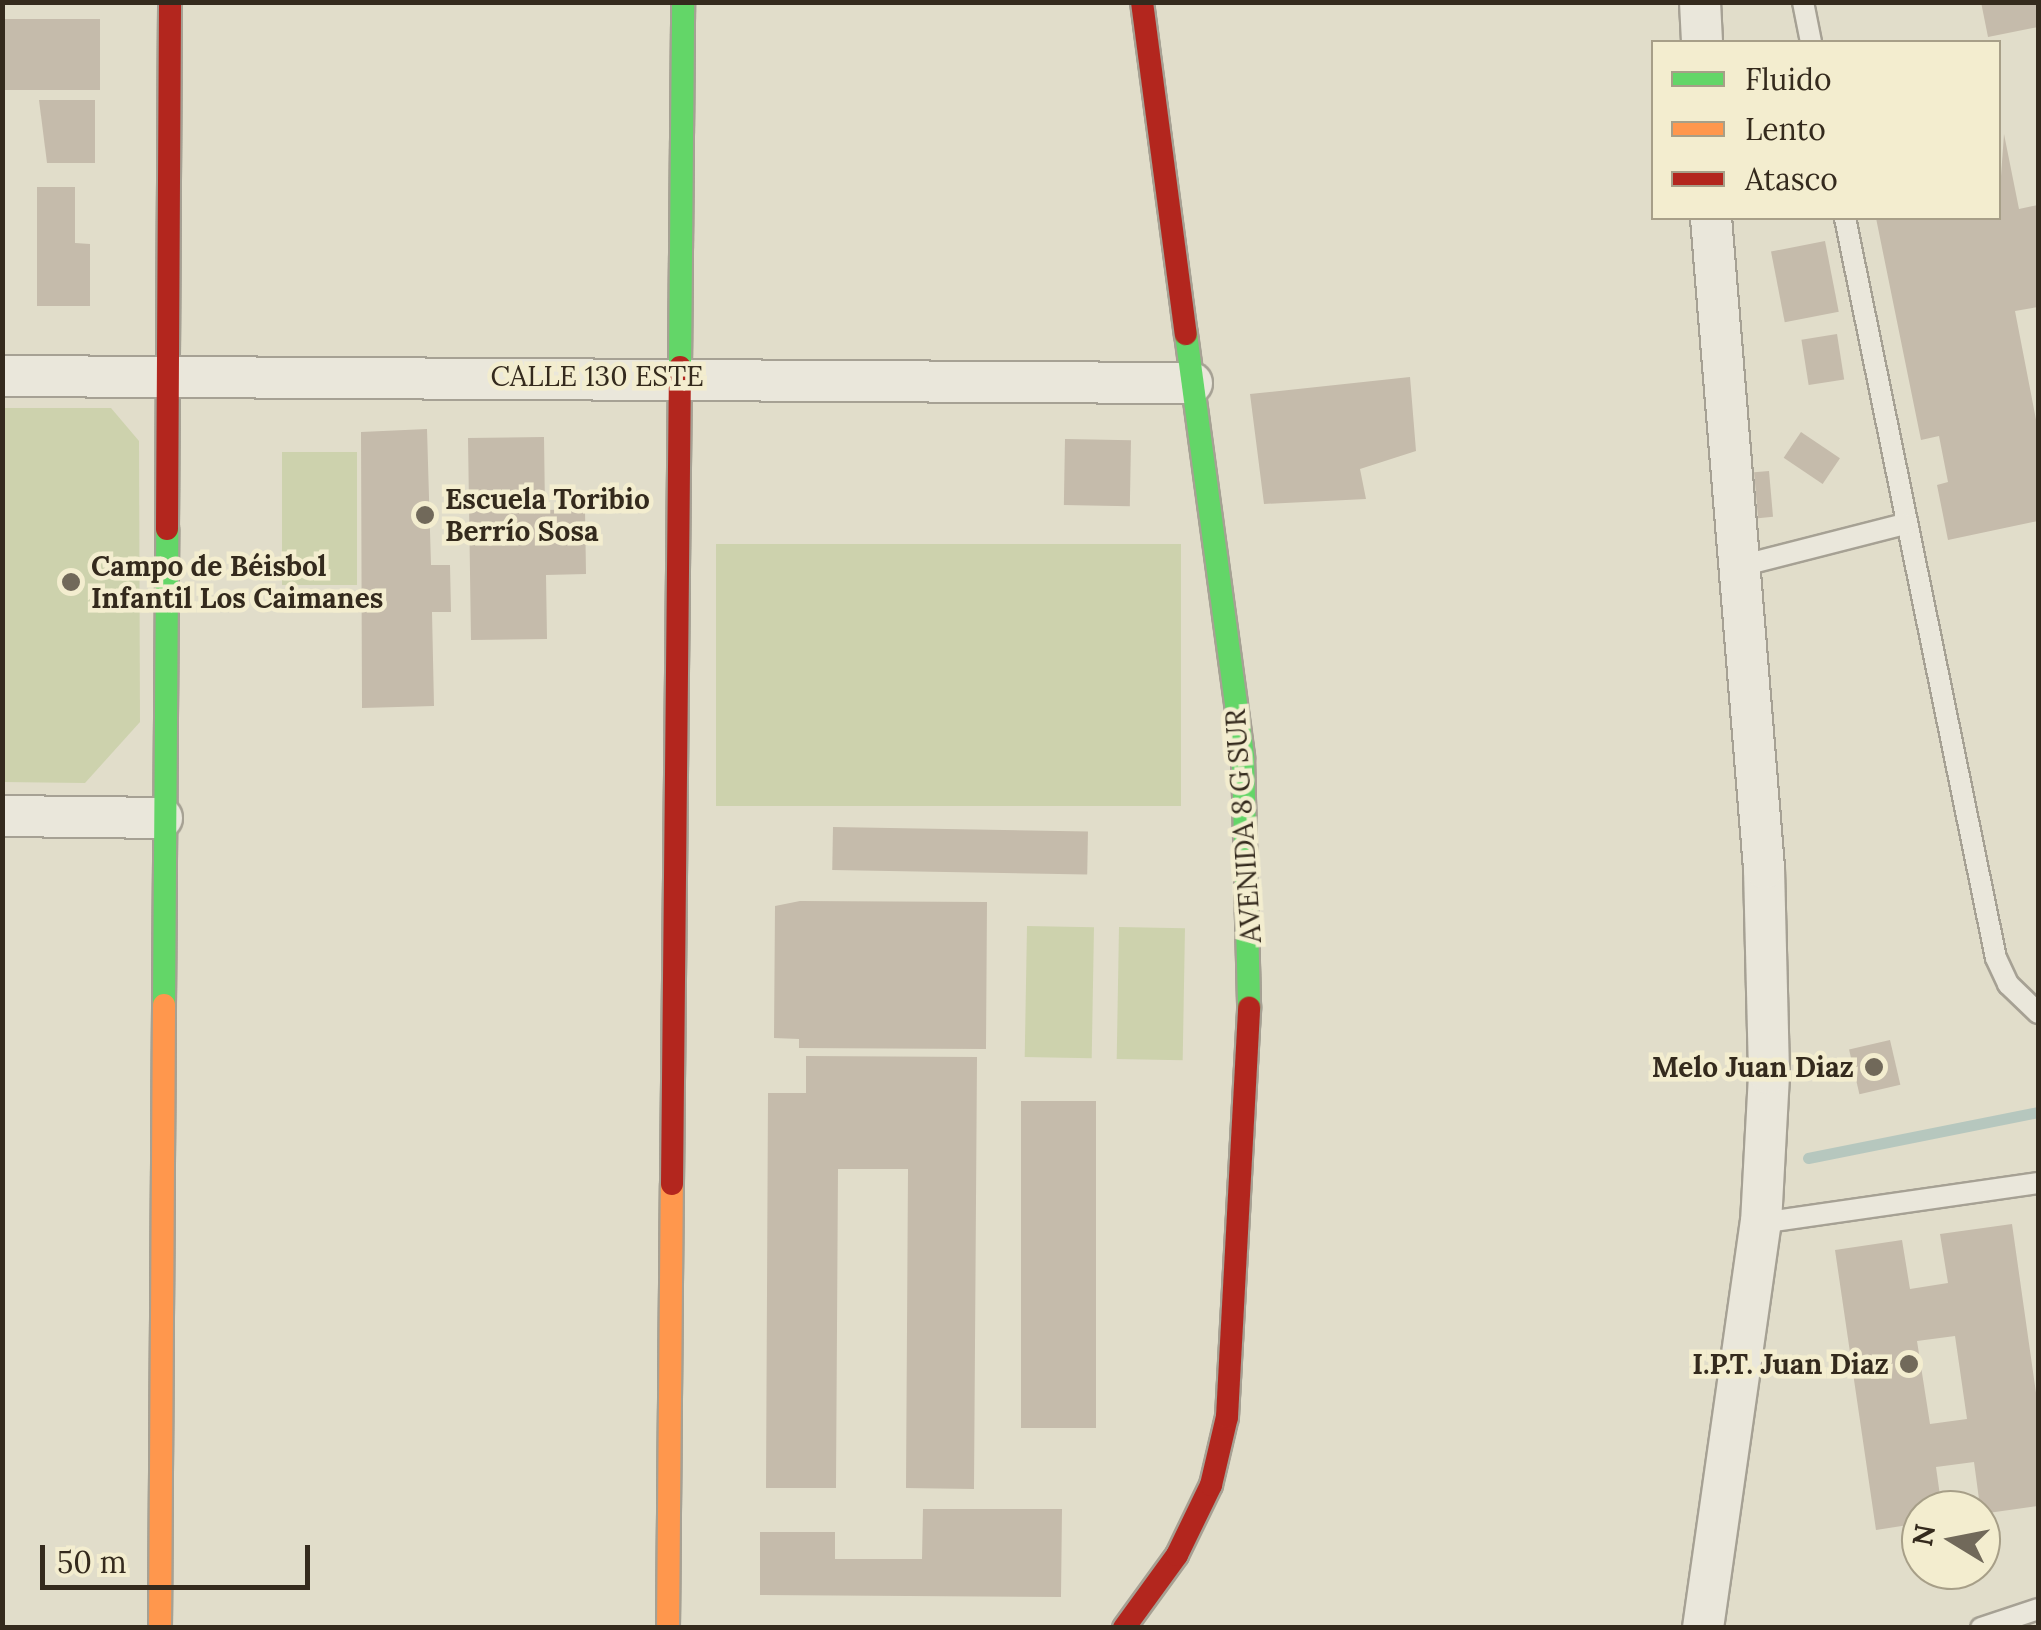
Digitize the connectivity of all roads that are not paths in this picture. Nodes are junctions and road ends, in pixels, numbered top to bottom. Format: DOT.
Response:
graph roads {
  1 [pos="170,2"];
  2 [pos="683,2"];
  3 [pos="1142,2"];
  4 [pos="1700,2"];
  5 [pos="1804,2"];
  6 [pos="1702,40"];
  7 [pos="1811,40"];
  8 [pos="1711,220"];
  9 [pos="1846,220"];
  10 [pos="2,376"];
  11 [pos="680,376"];
  12 [pos="165,378"];
  13 [pos="1192,383"];
  14 [pos="1904,524"];
  15 [pos="1740,566"];
  16 [pos="2,816"];
  17 [pos="162,818"];
  18 [pos="2038,1013"];
  19 [pos="2038,1182"];
  20 [pos="1761,1222"];
  21 [pos="2038,1609"];
  22 [pos="160,1628"];
  23 [pos="668,1628"];
  24 [pos="1124,1628"];
  25 [pos="1703,1628"];
  26 [pos="1981,1628"];
  1 -- 12 [label="street"];
  2 -- 11 [label="street"];
  3 -- 13 [label="street, AVENIDA 8 G SUR"];
  4 -- 6 [label="street"];
  5 -- 7 [label="lane"];
  8 -- 15 [label="street"];
  9 -- 14 [label="lane"];
  10 -- 12 [label="street, CALLE 130 ESTE"];
  11 -- 12 [label="street, CALLE 130 ESTE"];
  11 -- 13 [label="street, CALLE 130 ESTE"];
  11 -- 23 [label="street"];
  12 -- 17 [label="street"];
  13 -- 24 [label="street, AVENIDA 8 G SUR"];
  14 -- 15 [label="lane"];
  14 -- 18 [label="lane"];
  15 -- 20 [label="street"];
  16 -- 17 [label="street"];
  17 -- 22 [label="street"];
  19 -- 20 [label="lane"];
  20 -- 25 [label="street"];
  21 -- 26 [label="lane"];
}
